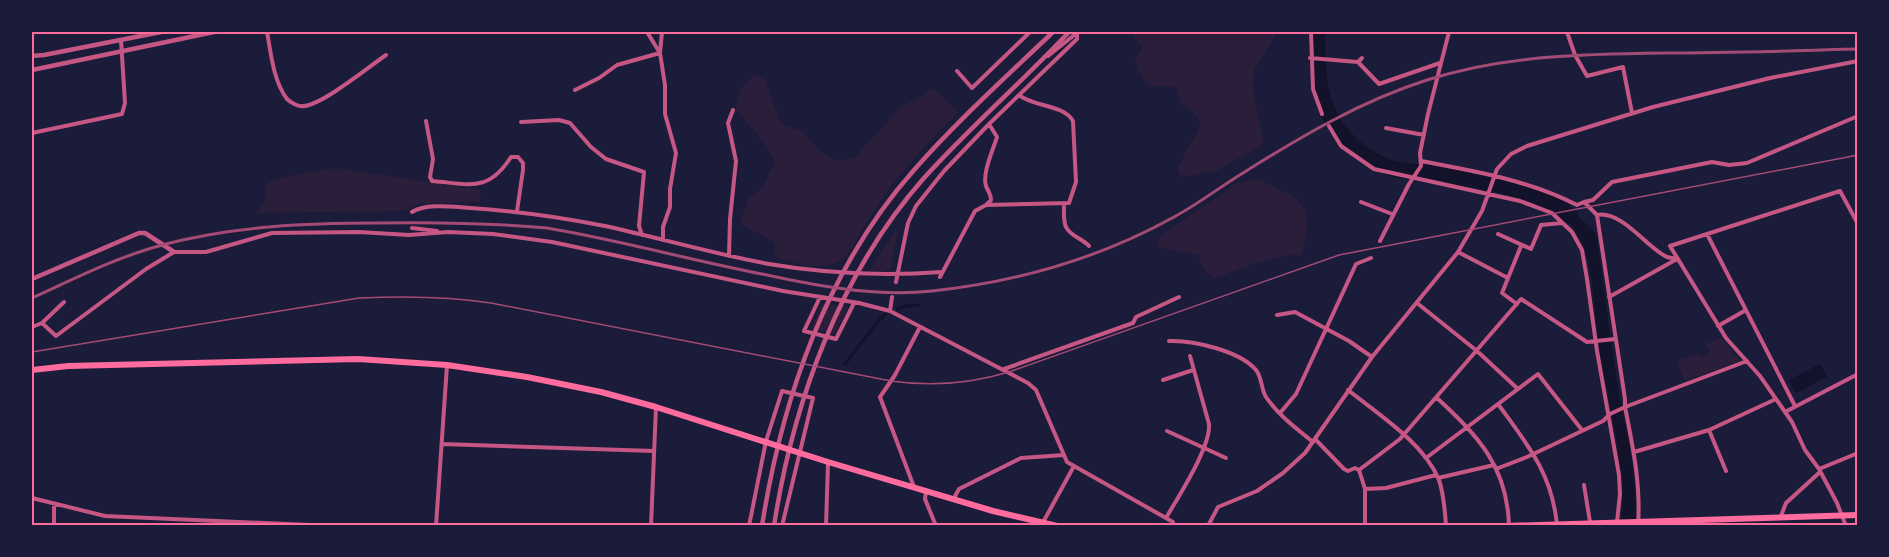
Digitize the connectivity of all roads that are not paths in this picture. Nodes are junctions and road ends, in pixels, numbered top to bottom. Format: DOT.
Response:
graph roads {
  1 [pos="161,32"];
  2 [pos="214,32"];
  3 [pos="267,32"];
  4 [pos="647,32"];
  5 [pos="662,32"];
  6 [pos="1030,32"];
  7 [pos="1053,32"];
  8 [pos="1069,32"];
  9 [pos="1311,32"];
  10 [pos="1449,32"];
  11 [pos="1568,32"];
  12 [pos="1077,33"];
  13 [pos="121,40"];
  14 [pos="123,52"];
  15 [pos="660,53"];
  16 [pos="386,55"];
  17 [pos="32,56"];
  18 [pos="1312,58"];
  19 [pos="1362,58"];
  20 [pos="1857,61"];
  21 [pos="1358,62"];
  22 [pos="1441,63"];
  23 [pos="1038,65"];
  24 [pos="32,70"];
  25 [pos="957,71"];
  26 [pos="575,90"];
  27 [pos="1019,95"];
  28 [pos="733,110"];
  29 [pos="1632,113"];
  30 [pos="1322,114"];
  31 [pos="1857,116"];
  32 [pos="426,121"];
  33 [pos="521,122"];
  34 [pos="989,124"];
  35 [pos="1329,126"];
  36 [pos="1386,128"];
  37 [pos="32,133"];
  38 [pos="1424,135"];
  39 [pos="1421,161"];
  40 [pos="1495,176"];
  41 [pos="1414,177"];
  42 [pos="1490,191"];
  43 [pos="1064,202"];
  44 [pos="1361,202"];
  45 [pos="1584,202"];
  46 [pos="986,205"];
  47 [pos="517,211"];
  48 [pos="412,212"];
  49 [pos="1392,214"];
  50 [pos="1597,215"];
  51 [pos="1562,223"];
  52 [pos="1857,224"];
  53 [pos="412,228"];
  54 [pos="441,232"];
  55 [pos="1498,234"];
  56 [pos="1707,234"];
  57 [pos="642,235"];
  58 [pos="663,240"];
  59 [pos="1380,241"];
  60 [pos="1089,246"];
  61 [pos="1521,246"];
  62 [pos="174,252"];
  63 [pos="1458,252"];
  64 [pos="729,256"];
  65 [pos="1371,258"];
  66 [pos="1677,259"];
  67 [pos="897,276"];
  68 [pos="32,279"];
  69 [pos="1508,279"];
  70 [pos="896,282"];
  71 [pos="820,297"];
  72 [pos="892,297"];
  73 [pos="1179,297"];
  74 [pos="1609,297"];
  75 [pos="64,302"];
  76 [pos="854,303"];
  77 [pos="1417,303"];
  78 [pos="1517,304"];
  79 [pos="1747,310"];
  80 [pos="890,311"];
  81 [pos="1277,315"];
  82 [pos="42,323"];
  83 [pos="1718,326"];
  84 [pos="32,327"];
  85 [pos="920,327"];
  86 [pos="1328,329"];
  87 [pos="1614,339"];
  88 [pos="1169,341"];
  89 [pos="1597,342"];
  90 [pos="1477,351"];
  91 [pos="1190,356"];
  92 [pos="1372,357"];
  93 [pos="1747,361"];
  94 [pos="447,365"];
  95 [pos="1003,369"];
  96 [pos="32,370"];
  97 [pos="1193,370"];
  98 [pos="1857,375"];
  99 [pos="1163,380"];
  100 [pos="1518,389"];
  101 [pos="1348,390"];
  102 [pos="1437,398"];
  103 [pos="1776,399"];
  104 [pos="1498,404"];
  105 [pos="1795,406"];
  106 [pos="656,407"];
  107 [pos="1624,408"];
  108 [pos="1785,412"];
  109 [pos="1280,413"];
  110 [pos="1609,416"];
  111 [pos="1467,426"];
  112 [pos="1582,430"];
  113 [pos="1709,430"];
  114 [pos="1167,431"];
  115 [pos="1403,435"];
  116 [pos="766,441"];
  117 [pos="1315,441"];
  118 [pos="442,444"];
  119 [pos="1204,448"];
  120 [pos="654,451"];
  121 [pos="1634,452"];
  122 [pos="798,453"];
  123 [pos="1857,453"];
  124 [pos="1534,454"];
  125 [pos="1064,455"];
  126 [pos="1226,458"];
  127 [pos="1426,458"];
  128 [pos="828,462"];
  129 [pos="1074,466"];
  130 [pos="1495,467"];
  131 [pos="1359,470"];
  132 [pos="1820,470"];
  133 [pos="1726,471"];
  134 [pos="1437,476"];
  135 [pos="1584,485"];
  136 [pos="914,487"];
  137 [pos="1365,489"];
  138 [pos="926,491"];
  139 [pos="32,498"];
  140 [pos="954,498"];
  141 [pos="54,504"];
  142 [pos="1841,514"];
  143 [pos="1857,515"];
  144 [pos="1781,516"];
  145 [pos="1758,517"];
  146 [pos="1166,518"];
  147 [pos="185,519"];
  148 [pos="1590,522"];
  149 [pos="1637,522"];
  150 [pos="1618,523"];
  151 [pos="1041,524"];
  152 [pos="1557,524"];
  153 [pos="54,525"];
  154 [pos="184,525"];
  155 [pos="329,525"];
  156 [pos="436,525"];
  157 [pos="651,525"];
  158 [pos="748,525"];
  159 [pos="762,525"];
  160 [pos="774,525"];
  161 [pos="782,525"];
  162 [pos="826,525"];
  163 [pos="936,525"];
  164 [pos="1057,525"];
  165 [pos="1173,525"];
  166 [pos="1208,525"];
  167 [pos="1365,525"];
  168 [pos="1446,525"];
  169 [pos="1507,525"];
  170 [pos="1758,525"];
  171 [pos="1846,525"];
  1 -- 13 [label="street"];
  2 -- 14 [label="street"];
  3 -- 16 [label="street"];
  4 -- 15 [label="street"];
  5 -- 15 [label="street"];
  6 -- 25 [label="street"];
  7 -- 159 [label="street"];
  8 -- 23 [label="street"];
  9 -- 18 [label="street"];
  10 -- 22 [label="street"];
  11 -- 29 [label="street"];
  12 -- 23 [label="street"];
  12 -- 27 [label="street"];
  13 -- 14 [label="street"];
  13 -- 17 [label="street"];
  14 -- 24 [label="street"];
  14 -- 37 [label="street"];
  15 -- 26 [label="street"];
  15 -- 58 [label="street"];
  18 -- 21 [label="street"];
  18 -- 30 [label="street"];
  19 -- 21 [label="street"];
  20 -- 29 [label="street"];
  21 -- 22 [label="street"];
  22 -- 38 [label="street"];
  23 -- 160 [label="street"];
  27 -- 34 [label="street"];
  27 -- 43 [label="street"];
  28 -- 64 [label="street"];
  29 -- 40 [label="street"];
  31 -- 45 [label="street"];
  32 -- 47 [label="street"];
  33 -- 57 [label="street"];
  34 -- 46 [label="street"];
  34 -- 67 [label="street"];
  35 -- 41 [label="street"];
  36 -- 38 [label="street"];
  38 -- 39 [label="street"];
  39 -- 40 [label="street"];
  39 -- 41 [label="street"];
  40 -- 42 [label="street"];
  40 -- 45 [label="street"];
  41 -- 42 [label="street"];
  41 -- 49 [label="street"];
  42 -- 51 [label="street"];
  42 -- 63 [label="street"];
  43 -- 46 [label="street"];
  43 -- 60 [label="street"];
  44 -- 49 [label="street"];
  45 -- 50 [label="street"];
  46 -- 67 [label="street"];
  47 -- 48 [label="street"];
  47 -- 57 [label="street"];
  49 -- 59 [label="street"];
  50 -- 66 [label="street"];
  50 -- 74 [label="street"];
  51 -- 61 [label="street"];
  51 -- 89 [label="street"];
  52 -- 56 [label="street"];
  53 -- 54 [label="street"];
  54 -- 62 [label="street"];
  54 -- 71 [label="street"];
  55 -- 61 [label="street"];
  56 -- 66 [label="street"];
  56 -- 79 [label="street"];
  57 -- 58 [label="street"];
  58 -- 64 [label="street"];
  61 -- 69 [label="street"];
  62 -- 68 [label="street"];
  62 -- 82 [label="street"];
  63 -- 69 [label="street"];
  63 -- 77 [label="street"];
  64 -- 67 [label="street"];
  65 -- 86 [label="street"];
  66 -- 74 [label="street"];
  66 -- 83 [label="street"];
  67 -- 70 [label="street"];
  69 -- 78 [label="street"];
  71 -- 76 [label="street"];
  71 -- 76 [label="street"];
  72 -- 80 [label="street"];
  73 -- 95 [label="street"];
  74 -- 87 [label="street"];
  75 -- 82 [label="street"];
  76 -- 80 [label="street"];
  77 -- 90 [label="street"];
  77 -- 92 [label="street"];
  78 -- 89 [label="street"];
  78 -- 90 [label="street"];
  79 -- 83 [label="street"];
  79 -- 105 [label="street"];
  80 -- 85 [label="street"];
  81 -- 86 [label="street"];
  82 -- 84 [label="street"];
  83 -- 93 [label="street"];
  85 -- 95 [label="street"];
  85 -- 136 [label="street"];
  86 -- 92 [label="street"];
  86 -- 109 [label="street"];
  87 -- 89 [label="street"];
  87 -- 107 [label="street"];
  88 -- 109 [label="street"];
  89 -- 110 [label="street"];
  90 -- 100 [label="street"];
  90 -- 102 [label="street"];
  91 -- 97 [label="street"];
  92 -- 101 [label="street"];
  93 -- 103 [label="street"];
  93 -- 107 [label="street"];
  94 -- 96 [label="highway"];
  94 -- 106 [label="highway"];
  94 -- 118 [label="street"];
  95 -- 125 [label="street"];
  97 -- 99 [label="street"];
  97 -- 119 [label="street"];
  98 -- 105 [label="street"];
  100 -- 104 [label="street"];
  100 -- 112 [label="street"];
  101 -- 115 [label="street"];
  101 -- 117 [label="street"];
  102 -- 111 [label="street"];
  102 -- 115 [label="street"];
  103 -- 108 [label="street"];
  103 -- 113 [label="street"];
  104 -- 111 [label="street"];
  104 -- 124 [label="street"];
  105 -- 108 [label="street"];
  106 -- 116 [label="highway"];
  106 -- 120 [label="street"];
  107 -- 110 [label="street"];
  107 -- 121 [label="street"];
  108 -- 132 [label="street"];
  109 -- 117 [label="street"];
  110 -- 112 [label="street"];
  110 -- 150 [label="street"];
  111 -- 127 [label="street"];
  111 -- 130 [label="street"];
  112 -- 124 [label="street"];
  113 -- 121 [label="street"];
  113 -- 133 [label="street"];
  114 -- 119 [label="street"];
  115 -- 127 [label="street"];
  115 -- 131 [label="street"];
  116 -- 122 [label="highway"];
  116 -- 122 [label="street"];
  116 -- 158 [label="street"];
  117 -- 131 [label="street"];
  117 -- 166 [label="street"];
  118 -- 120 [label="street"];
  118 -- 156 [label="street"];
  119 -- 126 [label="street"];
  119 -- 146 [label="street"];
  120 -- 157 [label="street"];
  121 -- 149 [label="street"];
  122 -- 128 [label="highway"];
  122 -- 161 [label="street"];
  123 -- 132 [label="street"];
  124 -- 130 [label="street"];
  124 -- 152 [label="street"];
  125 -- 129 [label="street"];
  125 -- 140 [label="street"];
  127 -- 134 [label="street"];
  128 -- 136 [label="highway"];
  128 -- 162 [label="street"];
  129 -- 146 [label="street"];
  129 -- 151 [label="street"];
  130 -- 134 [label="street"];
  130 -- 169 [label="street"];
  131 -- 137 [label="street"];
  132 -- 142 [label="street"];
  132 -- 144 [label="street"];
  134 -- 137 [label="street"];
  134 -- 168 [label="street"];
  135 -- 148 [label="street"];
  136 -- 138 [label="highway"];
  137 -- 167 [label="street"];
  138 -- 140 [label="highway"];
  138 -- 163 [label="street"];
  139 -- 141 [label="street"];
  140 -- 151 [label="highway"];
  141 -- 147 [label="street"];
  141 -- 153 [label="street"];
  142 -- 143 [label="highway"];
  142 -- 144 [label="highway"];
  142 -- 171 [label="street"];
  144 -- 145 [label="highway"];
  145 -- 149 [label="highway"];
  145 -- 170 [label="street"];
  146 -- 165 [label="street"];
  147 -- 154 [label="street"];
  147 -- 155 [label="street"];
  148 -- 150 [label="highway"];
  148 -- 152 [label="highway"];
  149 -- 150 [label="highway"];
  151 -- 164 [label="highway"];
  152 -- 169 [label="highway"];
}
